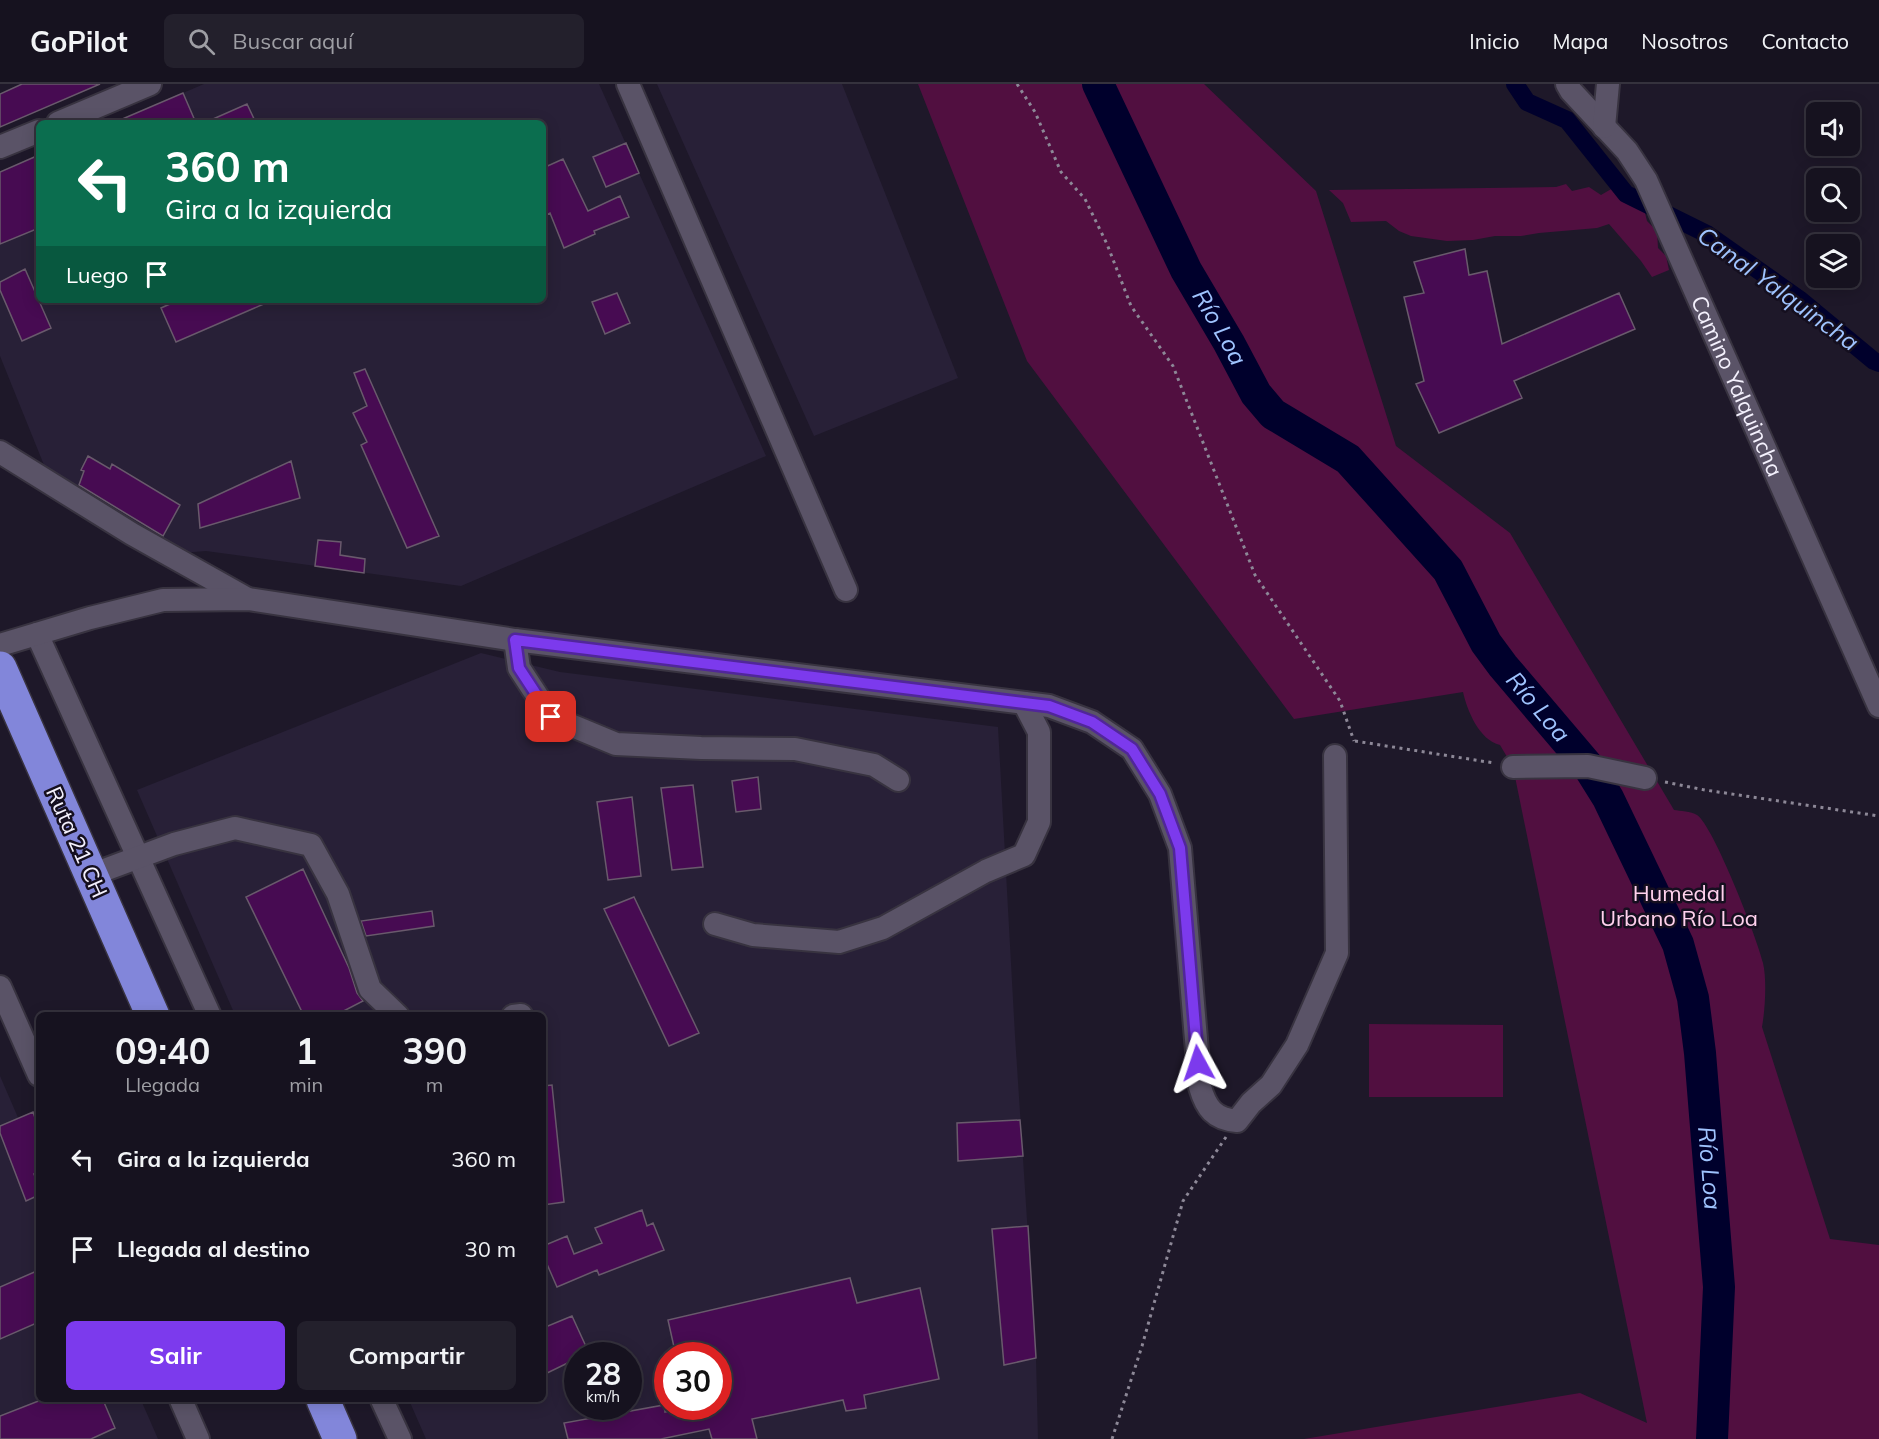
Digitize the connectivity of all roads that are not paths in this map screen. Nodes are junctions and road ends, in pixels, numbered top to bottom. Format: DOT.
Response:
graph roads {
  1 [pos="150,84"];
  2 [pos="628,84"];
  3 [pos="1567,84"];
  4 [pos="1608,84"];
  5 [pos="65,120"];
  6 [pos="1605,127"];
  7 [pos="36,132"];
  8 [pos="0,147"];
  9 [pos="0,452"];
  10 [pos="846,590"];
  11 [pos="249,599"];
  12 [pos="37,634"];
  13 [pos="515,640"];
  14 [pos="0,645"];
  15 [pos="0,668"];
  16 [pos="1024,703"];
  17 [pos="1879,706"];
  18 [pos="1335,756"];
  19 [pos="1513,766"];
  20 [pos="1645,778"];
  21 [pos="898,780"];
  22 [pos="140,857"];
  23 [pos="91,875"];
  24 [pos="715,924"];
  25 [pos="0,987"];
  26 [pos="151,1012"];
  27 [pos="208,1012"];
  28 [pos="394,1012"];
  29 [pos="36,1068"];
  30 [pos="182,1402"];
  31 [pos="323,1402"];
  32 [pos="383,1402"];
  33 [pos="198,1439"];
  34 [pos="340,1439"];
  35 [pos="400,1439"];
  1 -- 5 [label="street"];
  2 -- 10 [label="street"];
  3 -- 6 [label="street, Camino Yalquincha"];
  4 -- 6 [label="street"];
  6 -- 17 [label="street, Camino Yalquincha"];
  7 -- 8 [label="street"];
  9 -- 11 [label="street"];
  11 -- 12 [label="street"];
  11 -- 13 [label="street"];
  12 -- 14 [label="street"];
  12 -- 22 [label="street"];
  13 -- 16 [label="street"];
  13 -- 21 [label="street"];
  15 -- 23 [label="highway, Ruta 21 CH"];
  16 -- 18 [label="street"];
  16 -- 24 [label="street"];
  19 -- 20 [label="street"];
  22 -- 23 [label="street"];
  22 -- 27 [label="street"];
  22 -- 28 [label="street"];
  23 -- 26 [label="highway, Ruta 21 CH"];
  25 -- 29 [label="street"];
  30 -- 33 [label="street"];
  31 -- 34 [label="highway"];
  32 -- 35 [label="street"];
}
